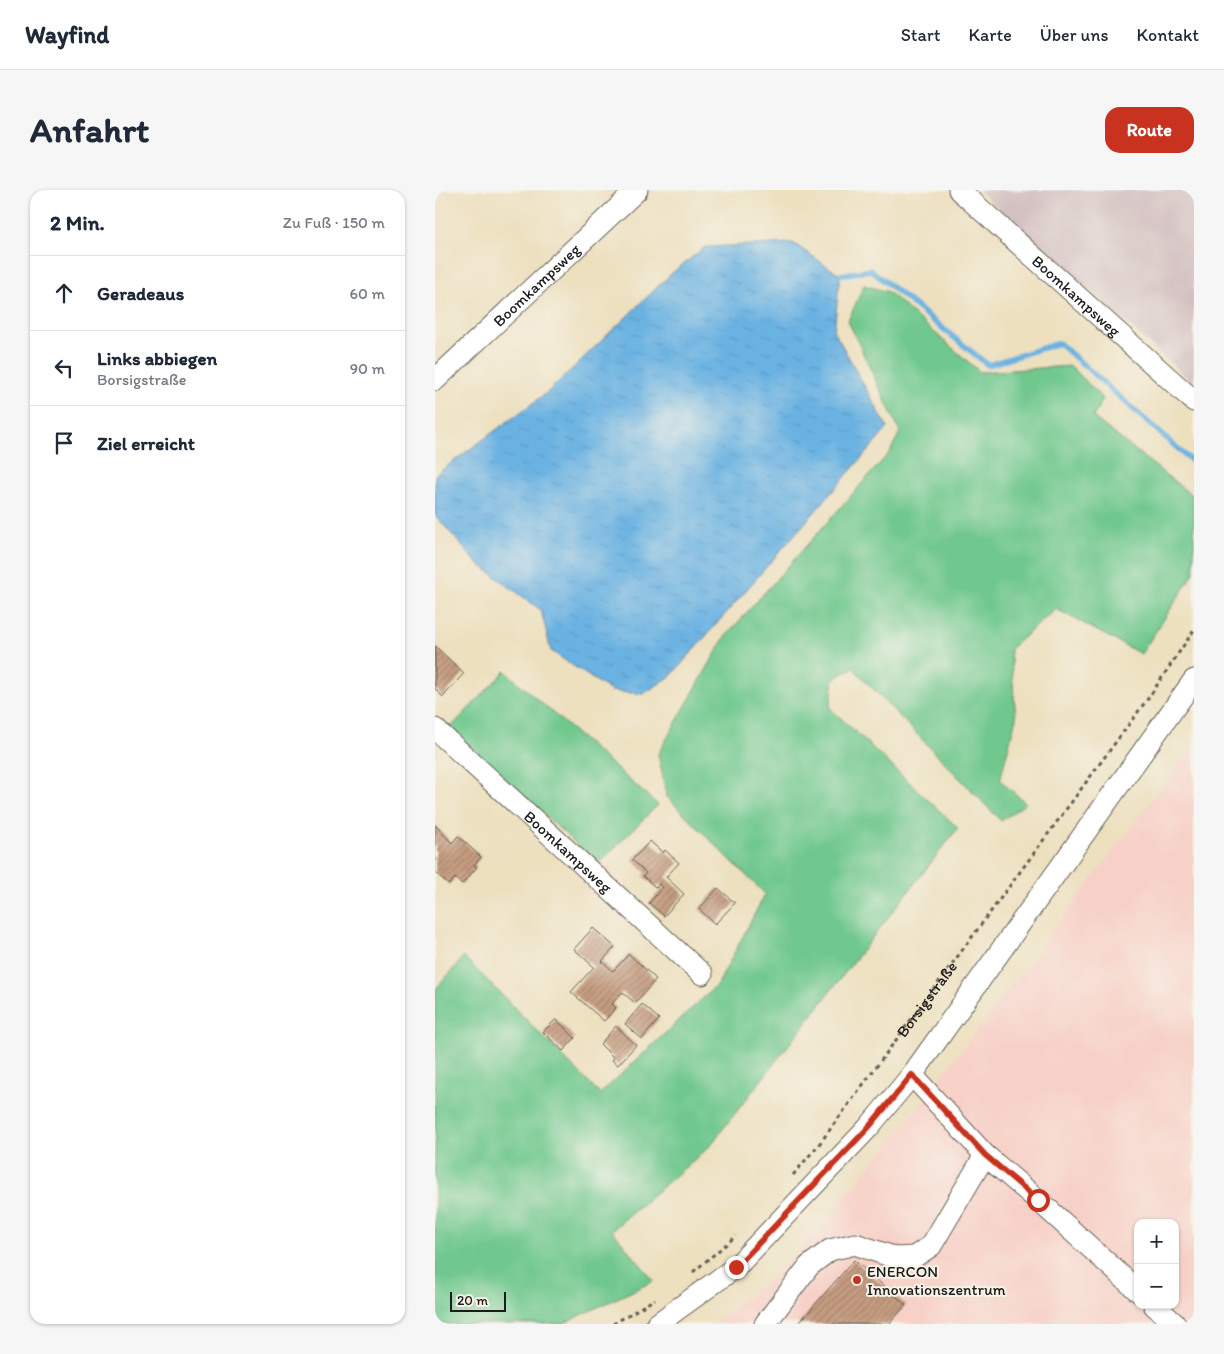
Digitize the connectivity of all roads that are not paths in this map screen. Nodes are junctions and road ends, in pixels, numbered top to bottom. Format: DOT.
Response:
graph roads {
  1 [pos="637,190"];
  2 [pos="959,190"];
  3 [pos="435,380"];
  4 [pos="1194,401"];
  5 [pos="1194,680"];
  6 [pos="435,730"];
  7 [pos="702,974"];
  8 [pos="912,1075"];
  9 [pos="985,1155"];
  10 [pos="1134,1286"];
  11 [pos="1158,1309"];
  12 [pos="657,1324"];
  13 [pos="765,1324"];
  14 [pos="1175,1324"];
  1 -- 3 [label="street, Boomkampsweg"];
  2 -- 4 [label="street, Boomkampsweg"];
  5 -- 8 [label="street, Borsigstraße"];
  6 -- 7 [label="street, Boomkampsweg"];
  8 -- 9 [label="street"];
  8 -- 12 [label="street, Borsigstraße"];
  9 -- 10 [label="street"];
  9 -- 13 [label="street"];
  11 -- 14 [label="street"];
}
